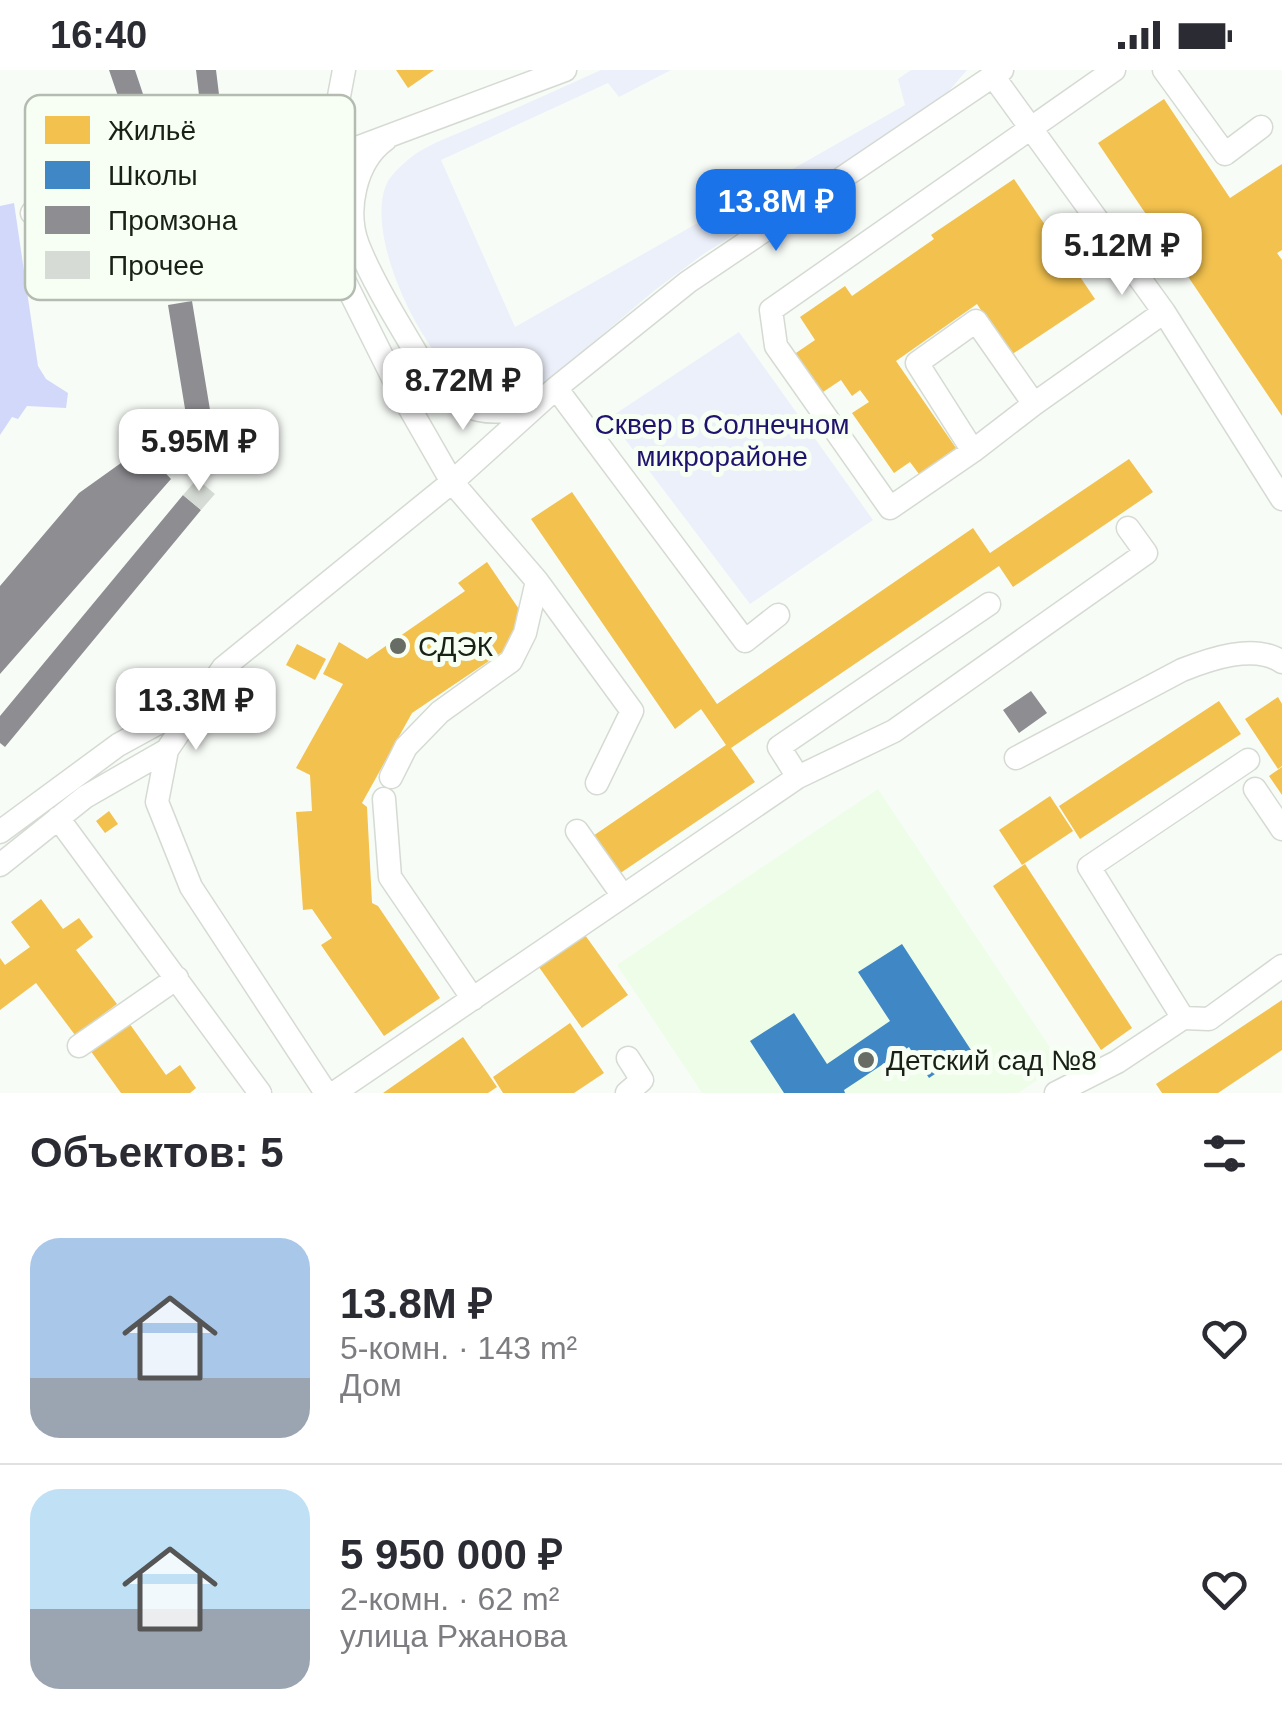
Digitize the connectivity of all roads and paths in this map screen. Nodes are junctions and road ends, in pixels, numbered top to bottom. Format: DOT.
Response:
graph roads {
  1 [pos="344,70"];
  2 [pos="565,70"];
  3 [pos="1114,70"];
  4 [pos="1164,70"];
  5 [pos="996,72"];
  6 [pos="340,95"];
  7 [pos="1261,127"];
  8 [pos="1031,128"];
  9 [pos="396,133"];
  10 [pos="355,149"];
  11 [pos="355,196"];
  12 [pos="355,231"];
  13 [pos="354,300"];
  14 [pos="1164,312"];
  15 [pos="556,388"];
  16 [pos="537,404"];
  17 [pos="1034,404"];
  18 [pos="973,451"];
  19 [pos="452,482"];
  20 [pos="1282,499"];
  21 [pos="1128,528"];
  22 [pos="537,580"];
  23 [pos="988,604"];
  24 [pos="778,616"];
  25 [pos="1282,662"];
  26 [pos="196,702"];
  27 [pos="167,750"];
  28 [pos="1016,758"];
  29 [pos="1248,760"];
  30 [pos="798,777"];
  31 [pos="597,783"];
  32 [pos="1255,789"];
  33 [pos="58,818"];
  34 [pos="1282,829"];
  35 [pos="577,831"];
  36 [pos="0,832"];
  37 [pos="0,865"];
  38 [pos="624,896"];
  39 [pos="1282,966"];
  40 [pos="177,978"];
  41 [pos="474,999"];
  42 [pos="1182,1018"];
  43 [pos="79,1046"];
  44 [pos="628,1058"];
  45 [pos="260,1093"];
  46 [pos="326,1093"];
  47 [pos="334,1093"];
  48 [pos="626,1093"];
  49 [pos="1056,1093"];
  1 -- 6 [label="street"];
  2 -- 9 [label="street"];
  3 -- 8 [label="street"];
  4 -- 7 [label="street"];
  5 -- 8 [label="street"];
  5 -- 15 [label="street"];
  8 -- 14 [label="street"];
  8 -- 18 [label="street"];
  9 -- 10 [label="street"];
  9 -- 11 [label="street"];
  12 -- 16 [label="street"];
  13 -- 19 [label="street"];
  14 -- 17 [label="street"];
  14 -- 20 [label="street"];
  15 -- 16 [label="street"];
  15 -- 24 [label="street"];
  16 -- 19 [label="street"];
  17 -- 18 [label="street"];
  17 -- 18 [label="street"];
  19 -- 22 [label="street"];
  19 -- 26 [label="street"];
  21 -- 30 [label="street"];
  22 -- 31 [label="street"];
  22 -- 41 [label="street"];
  23 -- 30 [label="street"];
  25 -- 28 [label="street"];
  26 -- 27 [label="street"];
  26 -- 36 [label="street"];
  27 -- 33 [label="street"];
  27 -- 46 [label="street"];
  29 -- 42 [label="street"];
  30 -- 38 [label="street"];
  32 -- 34 [label="street"];
  33 -- 37 [label="street"];
  33 -- 40 [label="street"];
  35 -- 38 [label="street"];
  38 -- 41 [label="street"];
  39 -- 42 [label="street"];
  40 -- 43 [label="street"];
  40 -- 45 [label="street"];
  41 -- 47 [label="street"];
  42 -- 49 [label="street"];
  44 -- 48 [label="street"];
}
